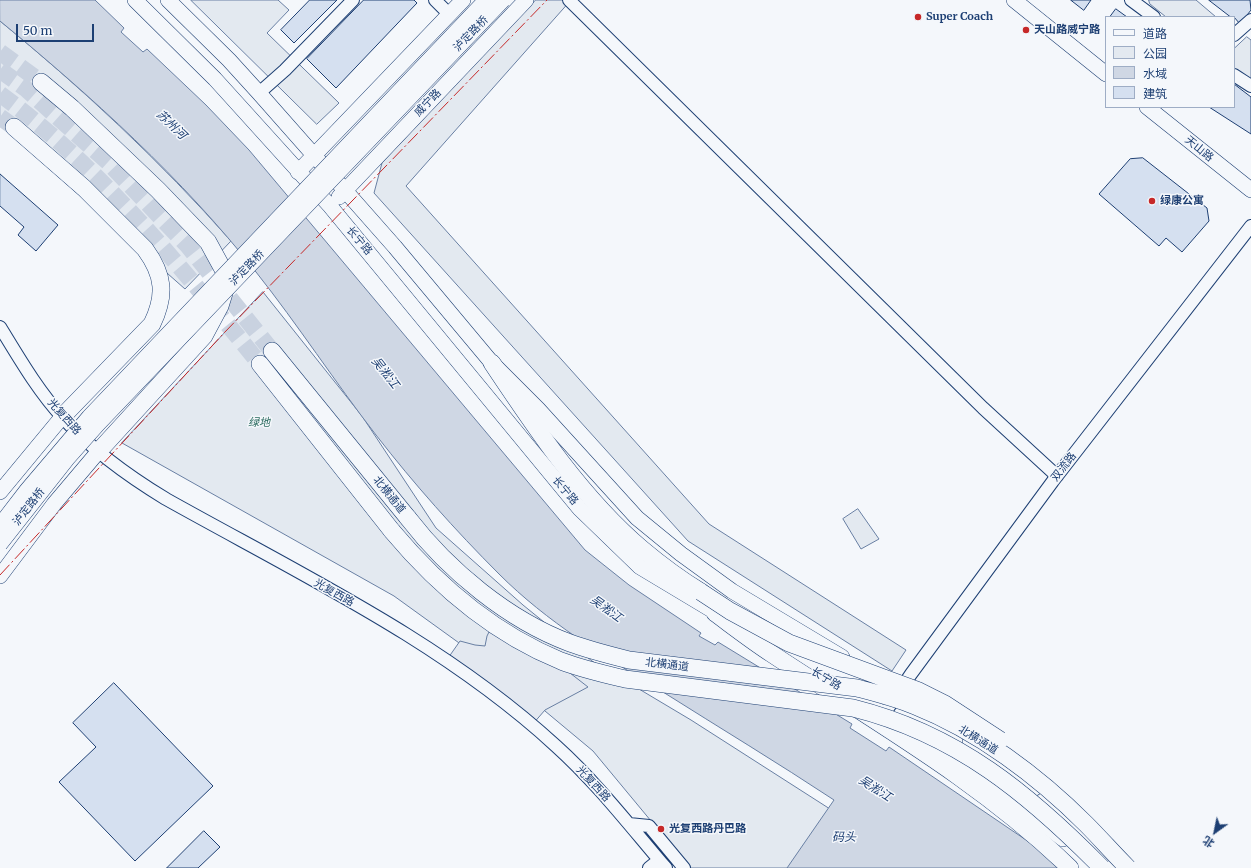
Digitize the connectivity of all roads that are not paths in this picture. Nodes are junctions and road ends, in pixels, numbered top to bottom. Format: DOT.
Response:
graph roads {
  1 [pos="135,0"];
  2 [pos="168,0"];
  3 [pos="353,0"];
  4 [pos="435,0"];
  5 [pos="486,0"];
  6 [pos="504,0"];
  7 [pos="526,0"];
  8 [pos="569,0"];
  9 [pos="1014,0"];
  10 [pos="1131,0"];
  11 [pos="460,1"];
  12 [pos="449,14"];
  13 [pos="1153,16"];
  14 [pos="1251,20"];
  15 [pos="1235,34"];
  16 [pos="1105,73"];
  17 [pos="1235,76"];
  18 [pos="41,82"];
  19 [pos="1251,86"];
  20 [pos="259,93"];
  21 [pos="1148,108"];
  22 [pos="14,127"];
  23 [pos="314,155"];
  24 [pos="298,172"];
  25 [pos="345,190"];
  26 [pos="1251,190"];
  27 [pos="330,206"];
  28 [pos="1251,226"];
  29 [pos="0,327"];
  30 [pos="272,351"];
  31 [pos="260,364"];
  32 [pos="492,364"];
  33 [pos="62,418"];
  34 [pos="98,452"];
  35 [pos="1057,476"];
  36 [pos="0,492"];
  37 [pos="0,525"];
  38 [pos="0,544"];
  39 [pos="0,576"];
  40 [pos="715,613"];
  41 [pos="899,691"];
  42 [pos="884,714"];
  43 [pos="956,748"];
  44 [pos="1059,799"];
  45 [pos="628,824"];
  46 [pos="662,864"];
  47 [pos="649,868"];
  48 [pos="684,868"];
  49 [pos="1070,868"];
  50 [pos="1090,868"];
  51 [pos="1095,868"];
  52 [pos="1102,868"];
  53 [pos="1128,868"];
  54 [pos="1132,868"];
  55 [pos="1136,868"];
  56 [pos="1140,868"];
  1 -- 24 [label="main road, 长宁路"];
  2 -- 20 [label="main road, 长宁路"];
  3 -- 20 [label="street"];
  4 -- 12 [label="street"];
  5 -- 37 [label="main road, 泸定路桥, bridge"];
  6 -- 38 [label="main road, 泸定路桥, bridge"];
  7 -- 25 [label="main road, 威宁路"];
  8 -- 35 [label="street"];
  9 -- 16 [label="main road"];
  10 -- 13 [label="street"];
  11 -- 12 [label="main road"];
  12 -- 23 [label="main road"];
  14 -- 15 [label="street"];
  17 -- 19 [label="street"];
  18 -- 34 [label="highway"];
  20 -- 23 [label="main road, 长宁路"];
  21 -- 26 [label="main road, 天山路"];
  22 -- 33 [label="highway"];
  23 -- 24 [label="main road"];
  23 -- 25 [label="main road, 长宁路"];
  24 -- 27 [label="main road, 长宁路"];
  25 -- 27 [label="main road, 威宁路"];
  25 -- 32 [label="main road, 长宁路"];
  27 -- 40 [label="main road, 长宁路"];
  28 -- 35 [label="street, 双流路"];
  29 -- 33 [label="street, 光复西路"];
  30 -- 44 [label="highway, 北横通道, bridge"];
  31 -- 43 [label="highway, 北横通道, bridge"];
  32 -- 41 [label="main road, 长宁路"];
  32 -- 56 [label="highway, bridge"];
  33 -- 34 [label="street, 光复西路"];
  33 -- 36 [label="main road"];
  34 -- 39 [label="main road"];
  34 -- 45 [label="street, 光复西路"];
  35 -- 41 [label="street, 双流路"];
  40 -- 42 [label="main road, 长宁路"];
  40 -- 49 [label="highway, bridge"];
  41 -- 42 [label="street, 双流路"];
  41 -- 54 [label="main road, 长宁路"];
  42 -- 51 [label="main road, 长宁路"];
  43 -- 50 [label="highway, bridge"];
  43 -- 52 [label="highway, 北横通道, bridge"];
  44 -- 53 [label="highway, 北横通道, bridge"];
  44 -- 55 [label="highway, bridge"];
  45 -- 46 [label="street, 光复西路"];
  45 -- 48 [label="street"];
  46 -- 47 [label="street"];
}
